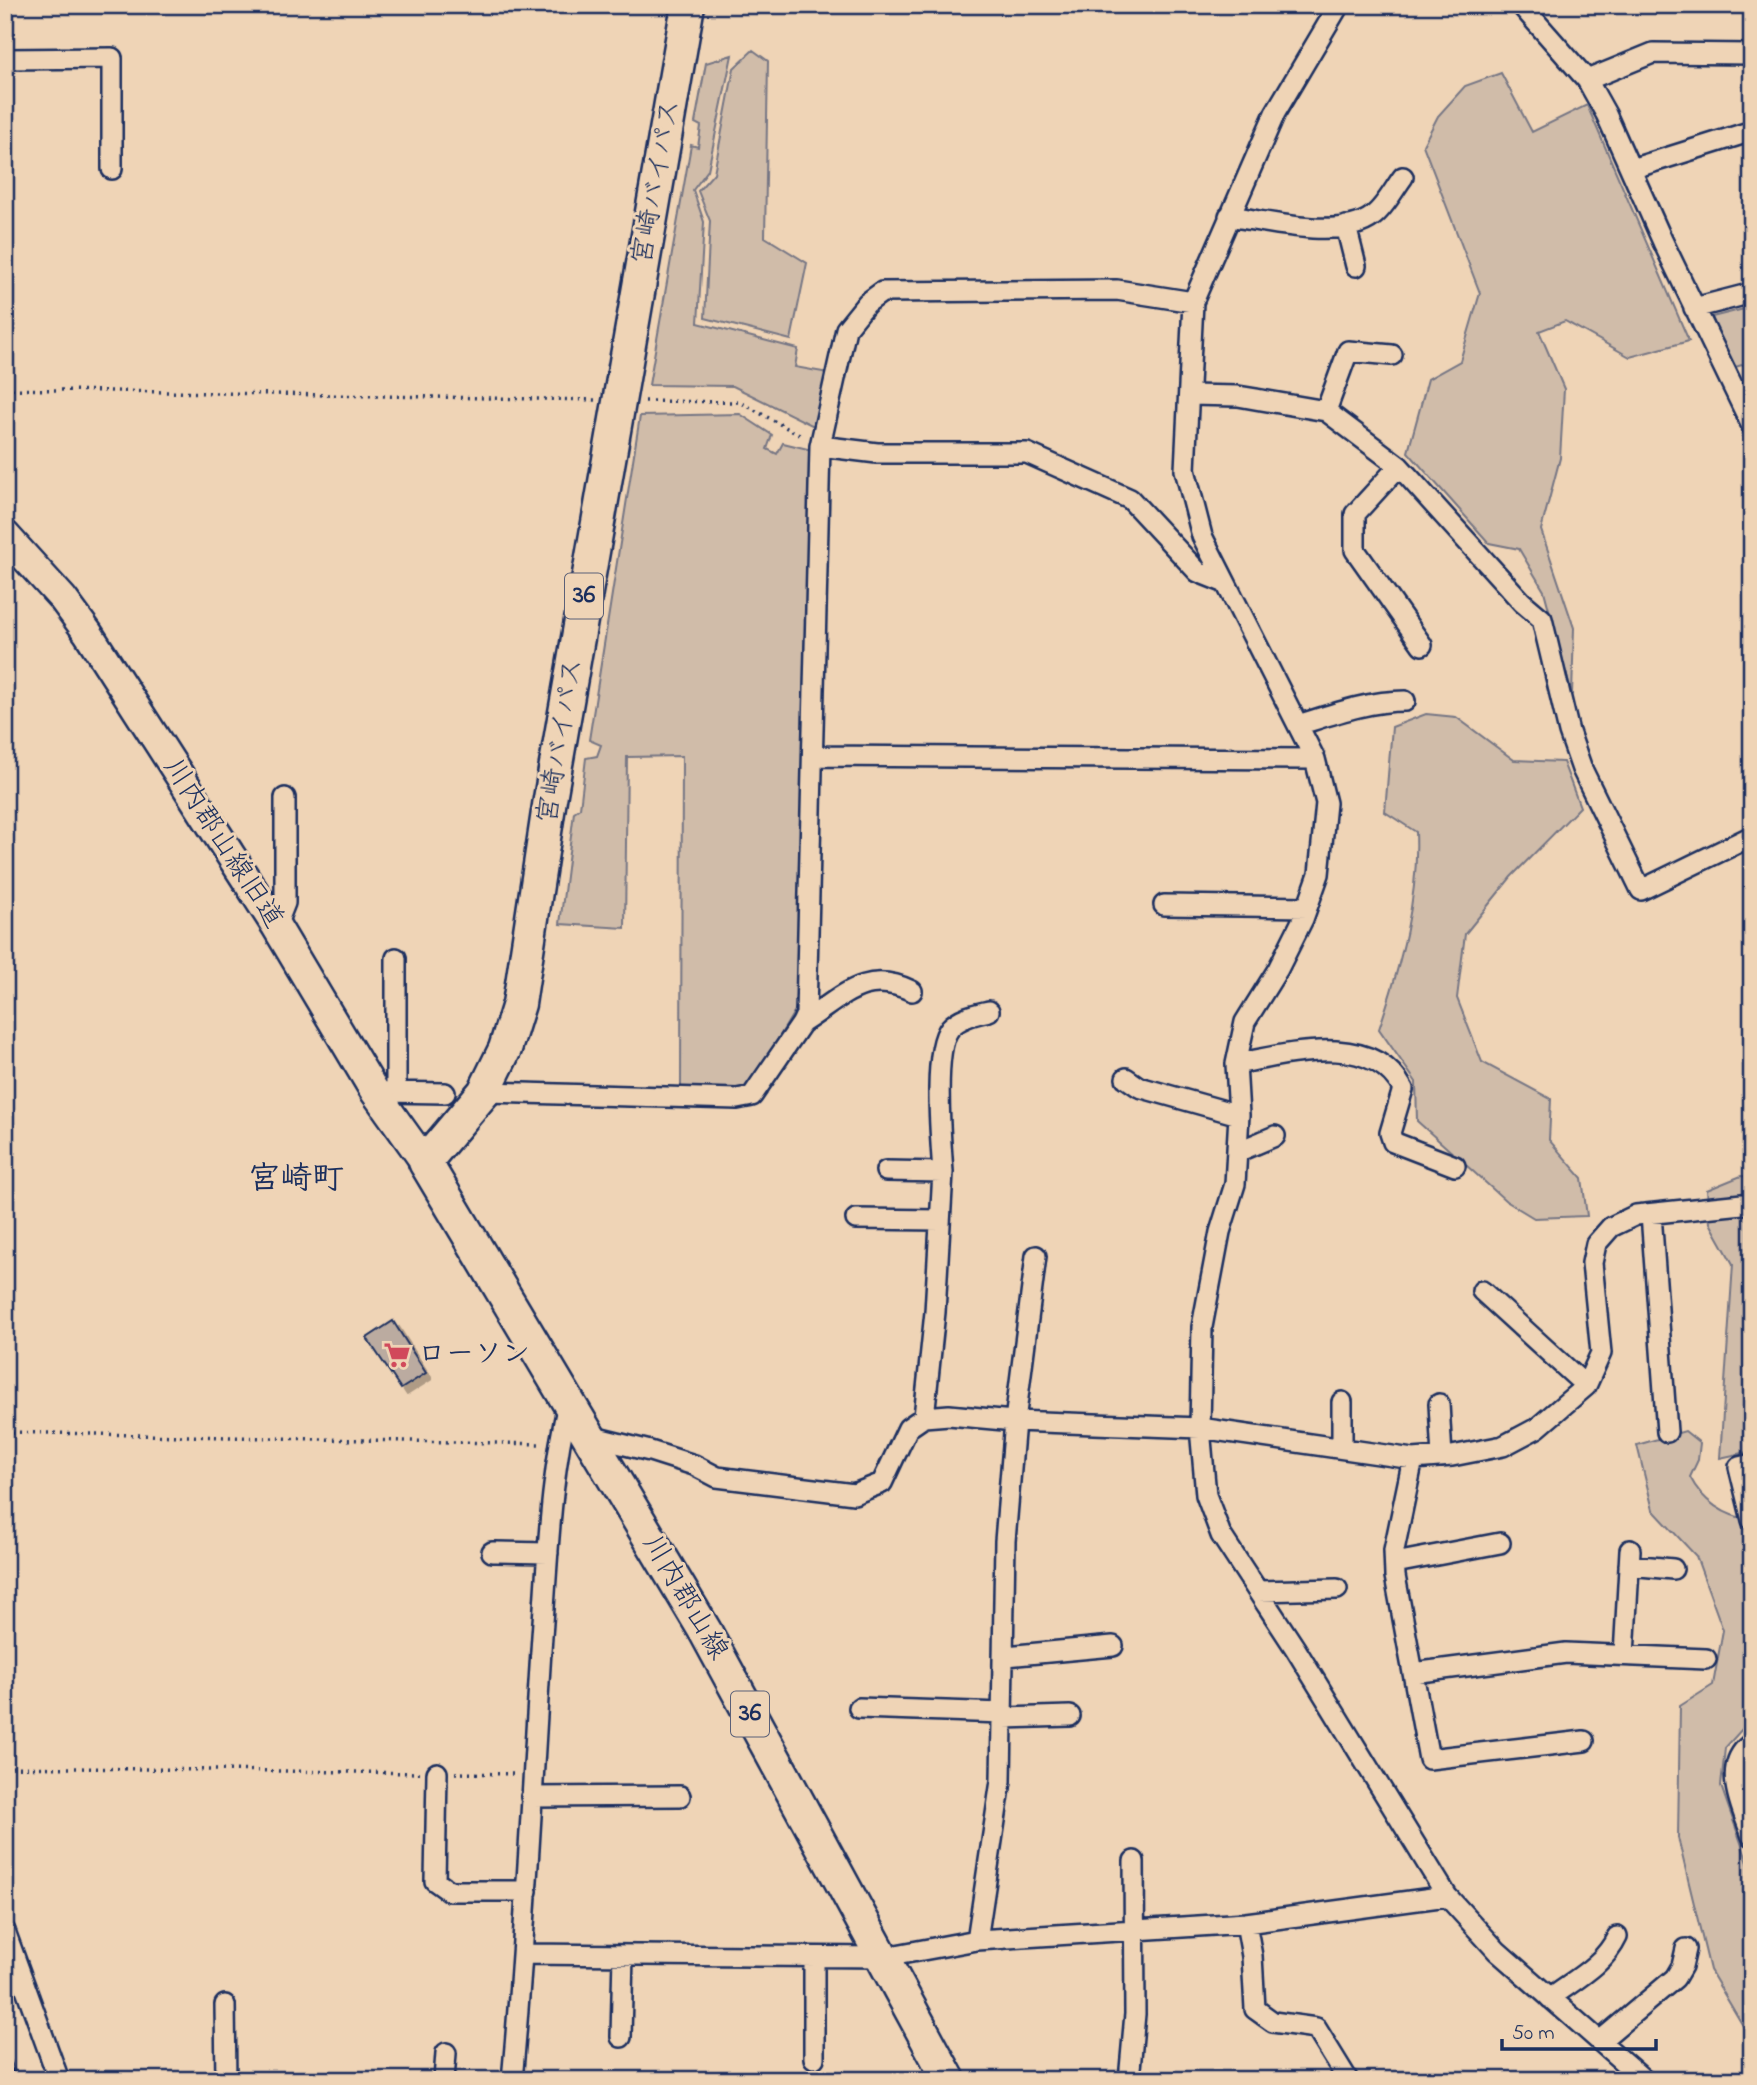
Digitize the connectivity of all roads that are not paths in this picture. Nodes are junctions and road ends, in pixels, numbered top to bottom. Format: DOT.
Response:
graph roads {
  1 [pos="688,5"];
  2 [pos="1339,5"];
  3 [pos="1521,5"];
  4 [pos="1752,54"];
  5 [pos="5,59"];
  6 [pos="1587,80"];
  7 [pos="1752,131"];
  8 [pos="112,169"];
  9 [pos="1631,169"];
  10 [pos="1403,177"];
  11 [pos="1229,216"];
  12 [pos="1346,226"];
  13 [pos="1356,266"];
  14 [pos="1752,293"];
  15 [pos="1193,302"];
  16 [pos="1694,309"];
  17 [pos="1392,355"];
  18 [pos="1189,395"];
  19 [pos="1326,411"];
  20 [pos="1752,426"];
  21 [pos="820,446"];
  22 [pos="1399,466"];
  23 [pos="5,535"];
  24 [pos="1223,582"];
  25 [pos="1422,645"];
  26 [pos="1405,701"];
  27 [pos="1298,725"];
  28 [pos="815,757"];
  29 [pos="1315,759"];
  30 [pos="285,798"];
  31 [pos="1752,836"];
  32 [pos="1164,905"];
  33 [pos="1307,907"];
  34 [pos="276,926"];
  35 [pos="396,958"];
  36 [pos="912,991"];
  37 [pos="989,1011"];
  38 [pos="802,1023"];
  39 [pos="1236,1064"];
  40 [pos="1126,1079"];
  41 [pos="385,1092"];
  42 [pos="484,1092"];
  43 [pos="445,1093"];
  44 [pos="1239,1115"];
  45 [pos="1275,1136"];
  46 [pos="1237,1152"];
  47 [pos="425,1162"];
  48 [pos="1455,1166"];
  49 [pos="886,1171"];
  50 [pos="943,1172"];
  51 [pos="1752,1203"];
  52 [pos="1651,1214"];
  53 [pos="856,1219"];
  54 [pos="940,1220"];
  55 [pos="1036,1256"];
  56 [pos="1482,1291"];
  57 [pos="1587,1387"];
  58 [pos="569,1400"];
  59 [pos="1342,1402"];
  60 [pos="1439,1404"];
  61 [pos="924,1417"];
  62 [pos="1016,1421"];
  63 [pos="1200,1428"];
  64 [pos="1667,1432"];
  65 [pos="589,1436"];
  66 [pos="1342,1448"];
  67 [pos="1441,1457"];
  68 [pos="1413,1459"];
  69 [pos="1752,1464"];
  70 [pos="1752,1520"];
  71 [pos="1500,1543"];
  72 [pos="492,1552"];
  73 [pos="548,1553"];
  74 [pos="1395,1563"];
  75 [pos="1673,1569"];
  76 [pos="1337,1589"];
  77 [pos="1258,1591"];
  78 [pos="1113,1646"];
  79 [pos="1624,1655"];
  80 [pos="1006,1657"];
  81 [pos="1706,1658"];
  82 [pos="1413,1673"];
  83 [pos="859,1708"];
  84 [pos="1003,1716"];
  85 [pos="1069,1716"];
  86 [pos="1584,1741"];
  87 [pos="1752,1743"];
  88 [pos="437,1773"];
  89 [pos="531,1797"];
  90 [pos="680,1797"];
  91 [pos="1752,1836"];
  92 [pos="1134,1861"];
  93 [pos="527,1891"];
  94 [pos="1447,1896"];
  95 [pos="1246,1923"];
  96 [pos="5,1931"];
  97 [pos="1134,1931"];
  98 [pos="1617,1937"];
  99 [pos="977,1940"];
  100 [pos="1686,1949"];
  101 [pos="524,1954"];
  102 [pos="623,1955"];
  103 [pos="814,1957"];
  104 [pos="885,1957"];
  105 [pos="1550,1998"];
  106 [pos="225,2004"];
  107 [pos="621,2037"];
  108 [pos="1600,2041"];
  109 [pos="446,2053"];
  110 [pos="814,2058"];
  111 [pos="59,2080"];
  112 [pos="226,2080"];
  113 [pos="444,2080"];
  114 [pos="512,2080"];
  115 [pos="949,2080"];
  116 [pos="1129,2080"];
  117 [pos="1348,2080"];
  118 [pos="1644,2080"];
  1 -- 42 [label="main road, 宮崎バイパス / 36"];
  2 -- 11 [label="street"];
  3 -- 6 [label="street"];
  4 -- 6 [label="street"];
  5 -- 8 [label="street"];
  6 -- 9 [label="street"];
  7 -- 9 [label="street"];
  9 -- 16 [label="street"];
  10 -- 12 [label="street"];
  11 -- 12 [label="street"];
  11 -- 15 [label="street"];
  12 -- 13 [label="street"];
  14 -- 16 [label="street"];
  15 -- 18 [label="street"];
  15 -- 21 [label="street"];
  16 -- 20 [label="street"];
  17 -- 19 [label="street"];
  18 -- 19 [label="street"];
  18 -- 24 [label="street"];
  19 -- 22 [label="street"];
  21 -- 24 [label="street"];
  21 -- 28 [label="street"];
  22 -- 25 [label="street"];
  22 -- 31 [label="street"];
  23 -- 34 [label="street, 川内郡山線旧道"];
  24 -- 27 [label="street"];
  26 -- 27 [label="street"];
  27 -- 29 [label="street"];
  28 -- 29 [label="street"];
  28 -- 38 [label="street"];
  29 -- 33 [label="street"];
  30 -- 34 [label="street"];
  32 -- 33 [label="street"];
  33 -- 39 [label="street"];
  34 -- 41 [label="street, 川内郡山線旧道"];
  35 -- 41 [label="street"];
  36 -- 38 [label="street"];
  37 -- 50 [label="street"];
  38 -- 42 [label="street"];
  39 -- 44 [label="street"];
  39 -- 48 [label="street"];
  40 -- 44 [label="street"];
  41 -- 43 [label="street"];
  41 -- 47 [label="street, 川内郡山線旧道"];
  42 -- 47 [label="main road, 宮崎バイパス / 36"];
  44 -- 46 [label="street"];
  45 -- 46 [label="street"];
  46 -- 63 [label="street"];
  47 -- 58 [label="main road, 川内郡山線 / 36"];
  49 -- 50 [label="street"];
  50 -- 54 [label="street"];
  51 -- 52 [label="street"];
  52 -- 57 [label="street"];
  52 -- 64 [label="street"];
  53 -- 54 [label="street"];
  54 -- 61 [label="street"];
  55 -- 62 [label="street"];
  56 -- 57 [label="street"];
  57 -- 67 [label="street"];
  58 -- 65 [label="main road, 川内郡山線 / 36"];
  58 -- 73 [label="street"];
  59 -- 66 [label="street"];
  60 -- 67 [label="street"];
  61 -- 62 [label="street"];
  61 -- 65 [label="street"];
  62 -- 63 [label="street"];
  62 -- 80 [label="street"];
  63 -- 66 [label="street"];
  63 -- 77 [label="street"];
  65 -- 104 [label="main road, 川内郡山線 / 36"];
  66 -- 68 [label="street"];
  67 -- 68 [label="street"];
  68 -- 74 [label="street"];
  69 -- 70 [label="street"];
  71 -- 74 [label="street"];
  72 -- 73 [label="street"];
  73 -- 89 [label="street"];
  74 -- 82 [label="street"];
  75 -- 79 [label="street"];
  76 -- 77 [label="street"];
  77 -- 94 [label="street"];
  78 -- 80 [label="street"];
  79 -- 81 [label="street"];
  79 -- 82 [label="street"];
  80 -- 84 [label="street"];
  82 -- 86 [label="street"];
  83 -- 84 [label="street"];
  84 -- 85 [label="street"];
  84 -- 99 [label="street"];
  87 -- 91 [label="street"];
  88 -- 93 [label="street"];
  89 -- 90 [label="street"];
  89 -- 93 [label="street"];
  92 -- 97 [label="street"];
  93 -- 101 [label="street"];
  94 -- 95 [label="street"];
  94 -- 105 [label="street"];
  95 -- 97 [label="street"];
  95 -- 117 [label="street"];
  96 -- 111 [label="street"];
  97 -- 99 [label="street"];
  97 -- 116 [label="street"];
  98 -- 105 [label="street"];
  99 -- 104 [label="street"];
  100 -- 108 [label="street"];
  101 -- 102 [label="street"];
  101 -- 114 [label="street"];
  102 -- 103 [label="street"];
  102 -- 107 [label="street"];
  103 -- 104 [label="street"];
  103 -- 110 [label="street"];
  104 -- 115 [label="main road, 川内郡山線 / 36"];
  105 -- 108 [label="street"];
  106 -- 112 [label="street"];
  108 -- 118 [label="street"];
  109 -- 113 [label="street"];
}
